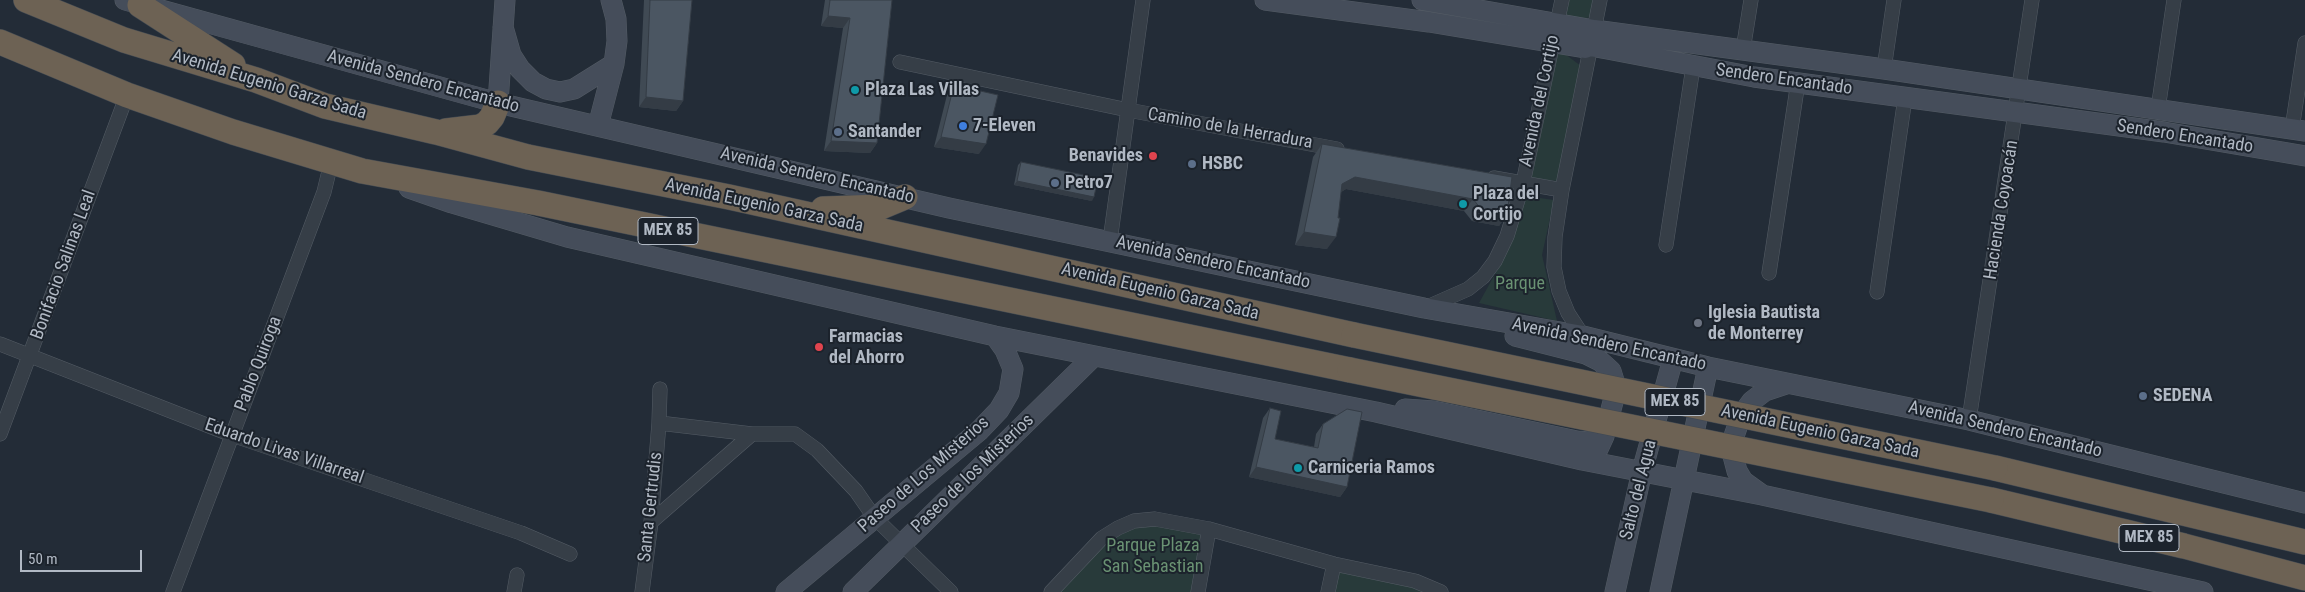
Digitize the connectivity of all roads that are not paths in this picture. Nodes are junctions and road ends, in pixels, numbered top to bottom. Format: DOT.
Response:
graph roads {
  1 [pos="26,0"];
  2 [pos="505,0"];
  3 [pos="612,0"];
  4 [pos="1143,0"];
  5 [pos="1265,0"];
  6 [pos="1427,0"];
  7 [pos="1562,0"];
  8 [pos="1600,0"];
  9 [pos="1751,0"];
  10 [pos="1894,0"];
  11 [pos="2032,0"];
  12 [pos="2174,0"];
  13 [pos="133,2"];
  14 [pos="1556,23"];
  15 [pos="503,26"];
  16 [pos="1592,38"];
  17 [pos="0,42"];
  18 [pos="1552,43"];
  19 [pos="2305,43"];
  20 [pos="1743,50"];
  21 [pos="900,62"];
  22 [pos="614,64"];
  23 [pos="1693,67"];
  24 [pos="1884,69"];
  25 [pos="256,80"];
  26 [pos="1798,82"];
  27 [pos="2018,90"];
  28 [pos="127,95"];
  29 [pos="1905,98"];
  30 [pos="498,103"];
  31 [pos="2158,109"];
  32 [pos="1128,110"];
  33 [pos="2016,113"];
  34 [pos="598,126"];
  35 [pos="2299,130"];
  36 [pos="436,132"];
  37 [pos="1350,151"];
  38 [pos="2305,156"];
  39 [pos="331,163"];
  40 [pos="362,172"];
  41 [pos="1485,176"];
  42 [pos="1523,183"];
  43 [pos="1562,190"];
  44 [pos="906,196"];
  45 [pos="767,206"];
  46 [pos="1110,241"];
  47 [pos="1666,245"];
  48 [pos="1770,273"];
  49 [pos="1877,292"];
  50 [pos="1424,308"];
  51 [pos="995,336"];
  52 [pos="1583,336"];
  53 [pos="0,344"];
  54 [pos="30,355"];
  55 [pos="1093,357"];
  56 [pos="1674,359"];
  57 [pos="1708,367"];
  58 [pos="1786,384"];
  59 [pos="660,390"];
  60 [pos="1376,412"];
  61 [pos="1969,420"];
  62 [pos="659,423"];
  63 [pos="0,434"];
  64 [pos="752,434"];
  65 [pos="232,435"];
  66 [pos="1604,436"];
  67 [pos="1582,460"];
  68 [pos="1642,471"];
  69 [pos="1684,481"];
  70 [pos="1762,494"];
  71 [pos="2305,503"];
  72 [pos="874,517"];
  73 [pos="651,522"];
  74 [pos="1209,529"];
  75 [pos="2305,542"];
  76 [pos="901,544"];
  77 [pos="570,554"];
  78 [pos="1334,564"];
  79 [pos="517,575"];
  80 [pos="2305,578"];
  81 [pos="173,592"];
  82 [pos="514,592"];
  83 [pos="642,592"];
  84 [pos="786,592"];
  85 [pos="853,592"];
  86 [pos="950,592"];
  87 [pos="1052,592"];
  88 [pos="1198,592"];
  89 [pos="1328,592"];
  90 [pos="1441,592"];
  91 [pos="1614,592"];
  92 [pos="1660,592"];
  93 [pos="2203,592"];
  1 -- 25 [label="highway, Avenida Eugenio Garza Sada / MEX 85"];
  2 -- 15 [label="street"];
  3 -- 22 [label="street"];
  4 -- 32 [label="street"];
  5 -- 18 [label="street, Sendero Encantado"];
  6 -- 14 [label="street, Sendero Encantado"];
  7 -- 14 [label="street, Avenida del Cortijo"];
  8 -- 16 [label="street"];
  9 -- 20 [label="street"];
  10 -- 24 [label="street"];
  11 -- 27 [label="street, Hacienda Coyoacán"];
  12 -- 31 [label="street"];
  13 -- 25 [label="highway"];
  13 -- 30 [label="street, Avenida Sendero Encantado"];
  14 -- 16 [label="street, Sendero Encantado"];
  14 -- 18 [label="street, Avenida del Cortijo"];
  15 -- 22 [label="street"];
  15 -- 30 [label="street"];
  16 -- 18 [label="street, Sendero Encantado"];
  16 -- 20 [label="street, Sendero Encantado"];
  16 -- 23 [label="street, Sendero Encantado"];
  16 -- 43 [label="street"];
  17 -- 28 [label="highway, Avenida Eugenio Garza Sada / MEX 85"];
  18 -- 42 [label="street, Avenida del Cortijo"];
  19 -- 35 [label="street"];
  20 -- 24 [label="street, Sendero Encantado"];
  21 -- 32 [label="street, Camino de la Herradura"];
  22 -- 34 [label="street"];
  23 -- 26 [label="street, Sendero Encantado"];
  23 -- 47 [label="street"];
  24 -- 27 [label="street, Sendero Encantado"];
  25 -- 36 [label="highway, Avenida Eugenio Garza Sada / MEX 85"];
  26 -- 29 [label="street, Sendero Encantado"];
  26 -- 48 [label="street"];
  27 -- 31 [label="street, Sendero Encantado"];
  27 -- 33 [label="street, Hacienda Coyoacán"];
  28 -- 39 [label="highway, Avenida Eugenio Garza Sada / MEX 85"];
  28 -- 54 [label="street, Bonifacio Salinas Leal"];
  29 -- 33 [label="street, Sendero Encantado"];
  29 -- 49 [label="street"];
  30 -- 34 [label="street, Avenida Sendero Encantado"];
  30 -- 36 [label="highway"];
  31 -- 35 [label="street, Sendero Encantado"];
  32 -- 37 [label="street, Camino de la Herradura"];
  32 -- 46 [label="street"];
  33 -- 38 [label="street, Sendero Encantado"];
  33 -- 61 [label="street, Hacienda Coyoacán"];
  34 -- 44 [label="street, Avenida Sendero Encantado"];
  36 -- 45 [label="highway, Avenida Eugenio Garza Sada / MEX 85"];
  39 -- 40 [label="highway, Avenida Eugenio Garza Sada / MEX 85"];
  39 -- 65 [label="street, Pablo Quiroga"];
  40 -- 51 [label="street, Avenida Eugenio Garza Sada"];
  40 -- 80 [label="highway, Avenida Eugenio Garza Sada / MEX 85, bridge"];
  41 -- 42 [label="street"];
  42 -- 43 [label="street"];
  42 -- 50 [label="street, Avenida del Cortijo"];
  43 -- 52 [label="street"];
  44 -- 45 [label="highway"];
  44 -- 46 [label="street, Avenida Sendero Encantado"];
  45 -- 75 [label="highway, Avenida Eugenio Garza Sada / MEX 85, bridge"];
  46 -- 50 [label="street, Avenida Sendero Encantado"];
  50 -- 52 [label="street, Avenida Sendero Encantado"];
  50 -- 66 [label="street"];
  51 -- 55 [label="street, Avenida Eugenio Garza Sada"];
  51 -- 72 [label="street, Paseo de Los Misterios"];
  52 -- 56 [label="street, Avenida Sendero Encantado"];
  53 -- 54 [label="street, Eduardo Livas Villarreal"];
  54 -- 63 [label="street, Bonifacio Salinas Leal"];
  54 -- 65 [label="street, Eduardo Livas Villarreal"];
  55 -- 60 [label="street, Avenida Eugenio Garza Sada"];
  55 -- 76 [label="street, Paseo de los Misterios"];
  56 -- 57 [label="street, Avenida Sendero Encantado"];
  56 -- 68 [label="street, Salto del Agua"];
  57 -- 58 [label="street, Avenida Sendero Encantado"];
  57 -- 69 [label="street"];
  58 -- 61 [label="street, Avenida Sendero Encantado"];
  58 -- 70 [label="street"];
  59 -- 62 [label="street, Santa Gertrudis"];
  60 -- 66 [label="street"];
  60 -- 67 [label="street, Avenida Eugenio Garza Sada"];
  61 -- 71 [label="street, Avenida Sendero Encantado"];
  62 -- 64 [label="street"];
  62 -- 73 [label="street, Santa Gertrudis"];
  64 -- 72 [label="street"];
  64 -- 73 [label="street"];
  65 -- 77 [label="street, Eduardo Livas Villarreal"];
  65 -- 81 [label="street, Pablo Quiroga"];
  66 -- 67 [label="street"];
  67 -- 68 [label="street, Avenida Eugenio Garza Sada"];
  68 -- 69 [label="street, Avenida Eugenio Garza Sada"];
  68 -- 91 [label="street, Salto del Agua"];
  69 -- 70 [label="street, Avenida Eugenio Garza Sada"];
  69 -- 92 [label="street"];
  70 -- 93 [label="street, Avenida Eugenio Garza Sada"];
  72 -- 76 [label="street"];
  72 -- 84 [label="street, Paseo de Los Misterios"];
  73 -- 83 [label="street, Santa Gertrudis"];
  74 -- 78 [label="street"];
  74 -- 87 [label="street"];
  74 -- 88 [label="street"];
  76 -- 85 [label="street, Paseo de los Misterios"];
  76 -- 86 [label="street"];
  78 -- 89 [label="street"];
  78 -- 90 [label="street"];
  79 -- 82 [label="street"];
}
